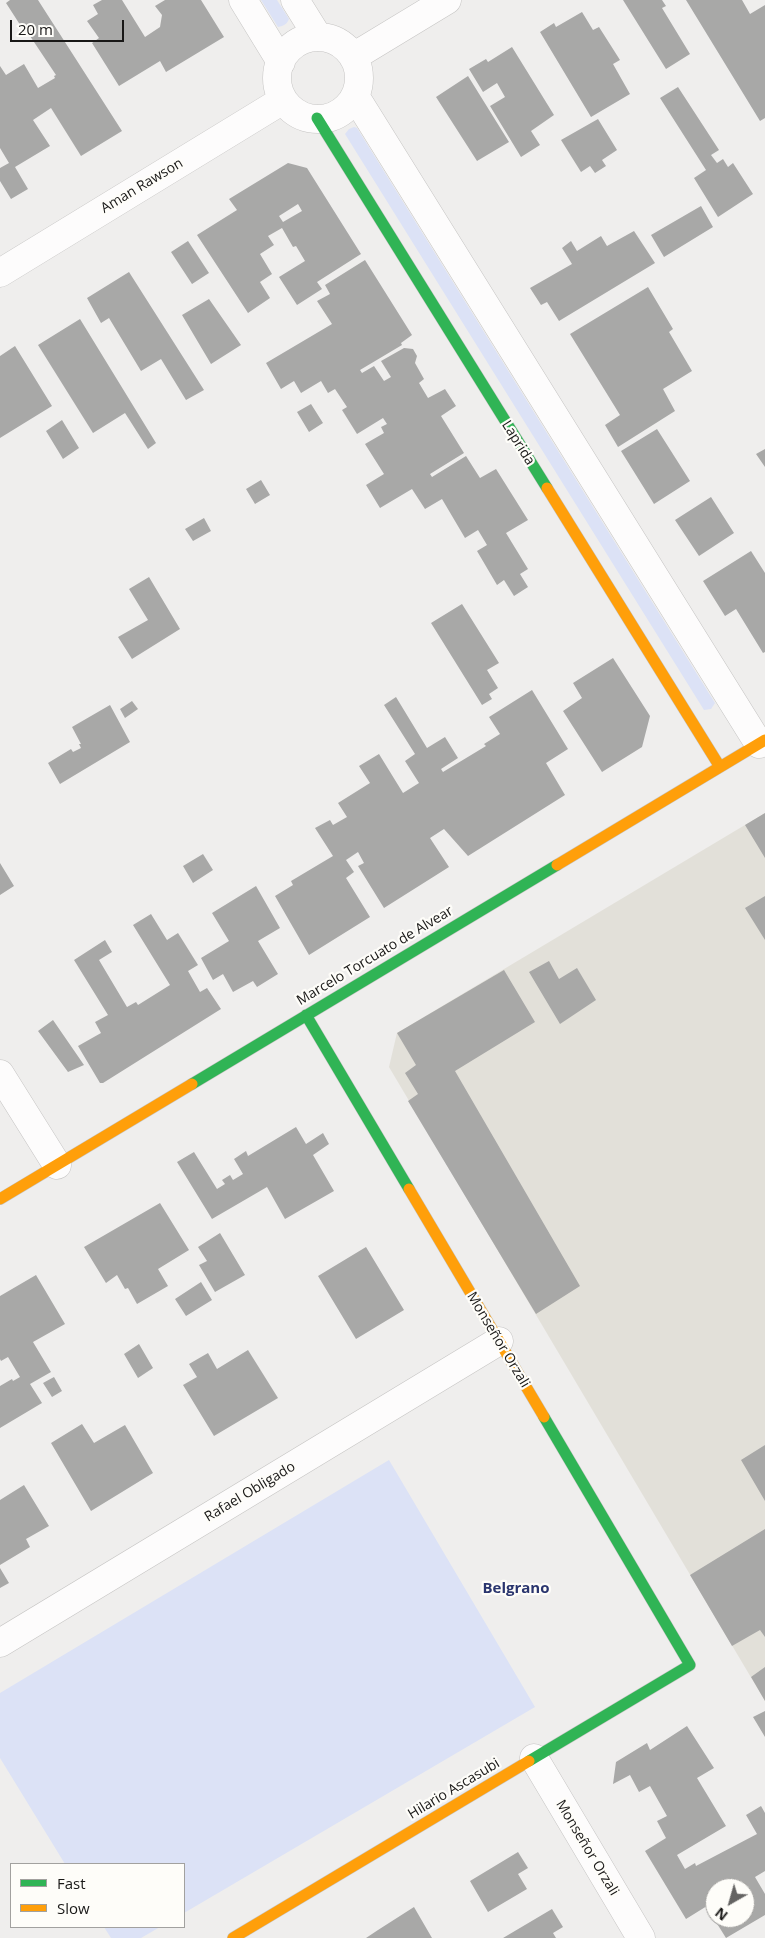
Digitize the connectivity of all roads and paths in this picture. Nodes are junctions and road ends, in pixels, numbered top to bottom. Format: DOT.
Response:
graph roads {
  1 [pos="243,0"];
  2 [pos="295,0"];
  3 [pos="447,0"];
  4 [pos="318,38"];
  5 [pos="353,57"];
  6 [pos="281,62"];
  7 [pos="355,96"];
  8 [pos="283,100"];
  9 [pos="317,118"];
  10 [pos="0,273"];
  11 [pos="762,742"];
  12 [pos="720,767"];
  13 [pos="306,1015"];
  14 [pos="0,1074"];
  15 [pos="57,1165"];
  16 [pos="0,1198"];
  17 [pos="499,1341"];
  18 [pos="0,1643"];
  19 [pos="690,1665"];
  20 [pos="534,1758"];
  21 [pos="233,1938"];
  22 [pos="641,1938"];
  1 -- 6 [label="street"];
  2 -- 4 [label="street"];
  3 -- 5 [label="street"];
  4 -- 5 [label="street"];
  4 -- 6 [label="street"];
  5 -- 7 [label="street"];
  6 -- 8 [label="street"];
  7 -- 9 [label="street"];
  7 -- 11 [label="street"];
  8 -- 9 [label="street"];
  8 -- 10 [label="street, Aman Rawson"];
  9 -- 12 [label="street, Laprida"];
  11 -- 12 [label="street, Marcelo Torcuato de Alvear"];
  12 -- 13 [label="street, Marcelo Torcuato de Alvear"];
  13 -- 15 [label="street, Marcelo Torcuato de Alvear"];
  13 -- 17 [label="street, Monseñor Orzali"];
  14 -- 15 [label="street"];
  15 -- 16 [label="street, Marcelo Torcuato de Alvear"];
  17 -- 18 [label="street, Rafael Obligado"];
  17 -- 19 [label="street, Monseñor Orzali"];
  19 -- 20 [label="street, Hilario Ascasubi"];
  20 -- 21 [label="street, Hilario Ascasubi"];
  20 -- 22 [label="street, Monseñor Orzali"];
}
